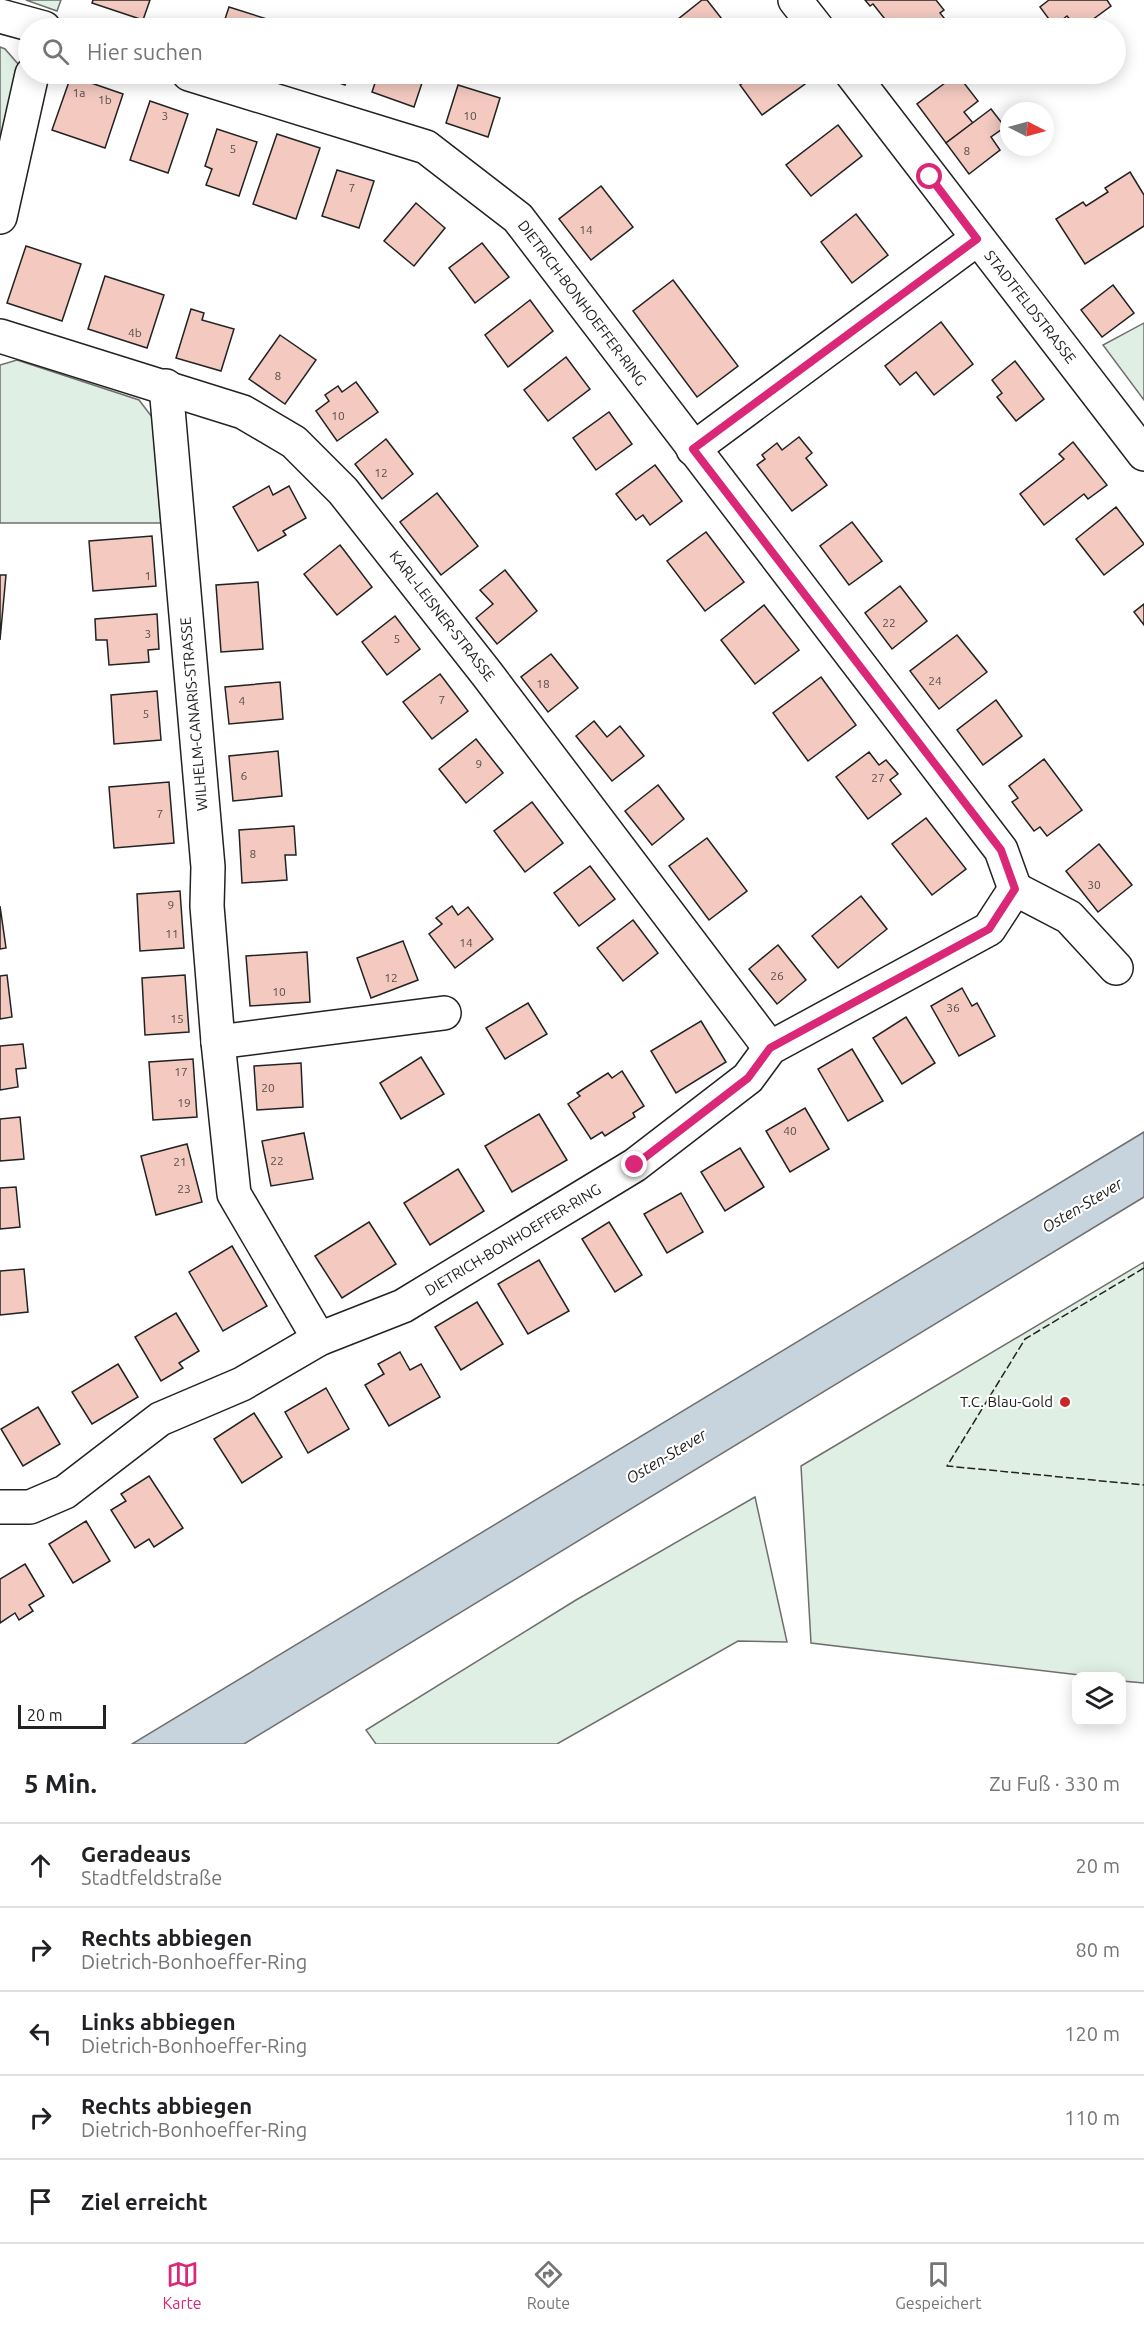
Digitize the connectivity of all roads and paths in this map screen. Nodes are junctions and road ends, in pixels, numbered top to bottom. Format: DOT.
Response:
graph roads {
  1 [pos="795,0"];
  2 [pos="0,16"];
  3 [pos="810,18"];
  4 [pos="18,21"];
  5 [pos="30,84"];
  6 [pos="221,84"];
  7 [pos="860,84"];
  8 [pos="0,217"];
  9 [pos="977,239"];
  10 [pos="0,336"];
  11 [pos="166,386"];
  12 [pos="693,449"];
  13 [pos="1144,454"];
  14 [pos="1015,889"];
  15 [pos="1116,968"];
  16 [pos="444,1013"];
  17 [pos="218,1042"];
  18 [pos="770,1048"];
  19 [pos="319,1339"];
  20 [pos="0,1507"];
  1 -- 3 [label="street"];
  2 -- 4 [label="street"];
  5 -- 8 [label="street"];
  6 -- 12 [label="street, DIETRICH-BONHOEFFER-RING"];
  7 -- 9 [label="street, STADTFELDSTRASSE"];
  9 -- 12 [label="street"];
  9 -- 13 [label="street, STADTFELDSTRASSE"];
  10 -- 11 [label="street, KARL-LEISNER-STRASSE"];
  11 -- 17 [label="street, WILHELM-CANARIS-STRASSE"];
  11 -- 18 [label="street, KARL-LEISNER-STRASSE"];
  12 -- 14 [label="street, DIETRICH-BONHOEFFER-RING"];
  14 -- 15 [label="street"];
  14 -- 18 [label="street, DIETRICH-BONHOEFFER-RING"];
  16 -- 17 [label="street"];
  17 -- 19 [label="street, WILHELM-CANARIS-STRASSE"];
  18 -- 19 [label="street, DIETRICH-BONHOEFFER-RING"];
  19 -- 20 [label="street, DIETRICH-BONHOEFFER-RING"];
}
